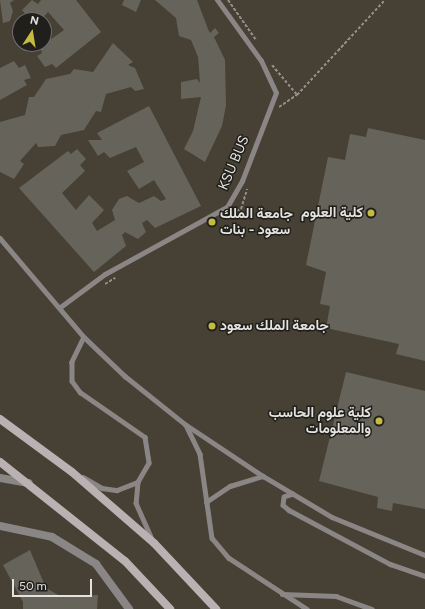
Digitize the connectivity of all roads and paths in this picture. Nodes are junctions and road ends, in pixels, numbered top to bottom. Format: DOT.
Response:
graph roads {
  1 [pos="217,0"];
  2 [pos="385,0"];
  3 [pos="278,108"];
  4 [pos="248,187"];
  5 [pos="227,216"];
  6 [pos="0,238"];
  7 [pos="121,275"];
  8 [pos="101,287"];
  9 [pos="59,308"];
  10 [pos="84,337"];
  11 [pos="0,419"];
  12 [pos="185,424"];
  13 [pos="0,462"];
  14 [pos="72,472"];
  15 [pos="263,476"];
  16 [pos="0,478"];
  17 [pos="138,482"];
  18 [pos="31,483"];
  19 [pos="293,494"];
  20 [pos="206,502"];
  21 [pos="0,526"];
  22 [pos="154,544"];
  23 [pos="425,555"];
  24 [pos="425,576"];
  25 [pos="280,594"];
  26 [pos="128,607"];
  27 [pos="138,609"];
  28 [pos="170,609"];
  29 [pos="216,609"];
  30 [pos="307,609"];
  31 [pos="372,609"];
  1 -- 9 [label="lane, KSU BUS"];
  2 -- 3 [label="path"];
  4 -- 5 [label="path"];
  6 -- 9 [label="lane"];
  7 -- 8 [label="path"];
  9 -- 10 [label="lane"];
  10 -- 12 [label="lane"];
  10 -- 17 [label="lane"];
  11 -- 14 [label="main road"];
  12 -- 15 [label="lane"];
  12 -- 20 [label="lane"];
  13 -- 18 [label="main road"];
  14 -- 17 [label="lane"];
  14 -- 22 [label="main road"];
  15 -- 19 [label="lane"];
  15 -- 20 [label="lane"];
  16 -- 18 [label="street"];
  17 -- 22 [label="lane"];
  18 -- 28 [label="main road"];
  19 -- 23 [label="lane"];
  19 -- 24 [label="lane"];
  20 -- 25 [label="lane"];
  21 -- 26 [label="street"];
  22 -- 29 [label="main road"];
  25 -- 30 [label="lane"];
  25 -- 31 [label="lane"];
  26 -- 27 [label="street"];
}
